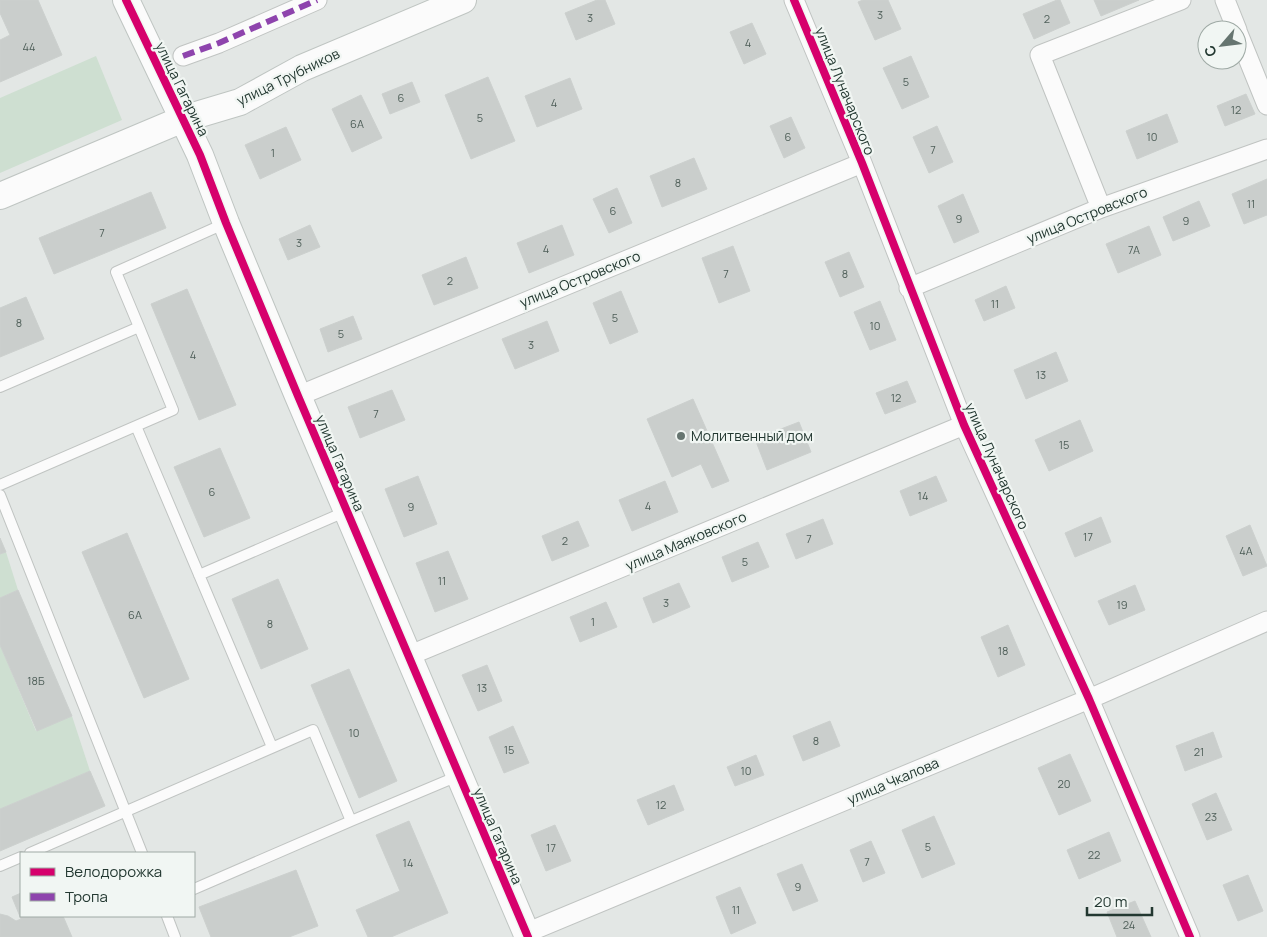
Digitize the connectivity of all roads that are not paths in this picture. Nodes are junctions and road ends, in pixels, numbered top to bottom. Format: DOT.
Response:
graph roads {
  1 [pos="126,0"];
  2 [pos="317,0"];
  3 [pos="463,0"];
  4 [pos="794,0"];
  5 [pos="1181,0"];
  6 [pos="1225,0"];
  7 [pos="1233,20"];
  8 [pos="1247,55"];
  9 [pos="183,56"];
  10 [pos="1267,106"];
  11 [pos="183,119"];
  12 [pos="1267,148"];
  13 [pos="862,163"];
  14 [pos="0,196"];
  15 [pos="1101,208"];
  16 [pos="226,223"];
  17 [pos="909,288"];
  18 [pos="139,326"];
  19 [pos="0,387"];
  20 [pos="298,396"];
  21 [pos="964,425"];
  22 [pos="136,426"];
  23 [pos="0,485"];
  24 [pos="0,495"];
  25 [pos="347,511"];
  26 [pos="199,575"];
  27 [pos="1267,621"];
  28 [pos="408,656"];
  29 [pos="1090,699"];
  30 [pos="272,747"];
  31 [pos="459,776"];
  32 [pos="126,812"];
  33 [pos="351,821"];
  34 [pos="32,852"];
  35 [pos="142,852"];
  36 [pos="20,857"];
  37 [pos="0,866"];
  38 [pos="195,889"];
  39 [pos="166,917"];
  40 [pos="524,936"];
  41 [pos="175,937"];
  42 [pos="1190,937"];
  1 -- 11 [label="street, улица Гагарина"];
  2 -- 9 [label="street"];
  3 -- 11 [label="street, улица Трубников"];
  4 -- 13 [label="street, улица Луначарского"];
  5 -- 15 [label="street"];
  6 -- 7 [label="street"];
  8 -- 10 [label="street"];
  11 -- 14 [label="street, улица Трубников"];
  11 -- 16 [label="street, улица Гагарина"];
  12 -- 15 [label="street, улица Островского"];
  13 -- 17 [label="street, улица Луначарского"];
  13 -- 20 [label="street, улица Островского"];
  15 -- 17 [label="street, улица Островского"];
  16 -- 18 [label="lane"];
  16 -- 20 [label="street, улица Гагарина"];
  17 -- 21 [label="street, улица Луначарского"];
  18 -- 19 [label="lane"];
  18 -- 22 [label="lane"];
  20 -- 25 [label="street, улица Гагарина"];
  21 -- 28 [label="street, улица Маяковского"];
  21 -- 29 [label="street, улица Луначарского"];
  22 -- 23 [label="lane"];
  22 -- 26 [label="lane"];
  24 -- 32 [label="lane"];
  25 -- 26 [label="lane"];
  25 -- 28 [label="street, улица Гагарина"];
  26 -- 30 [label="lane"];
  27 -- 29 [label="street, улица Чкалова"];
  28 -- 31 [label="street, улица Гагарина"];
  29 -- 40 [label="street, улица Чкалова"];
  29 -- 42 [label="street, улица Луначарского"];
  30 -- 32 [label="lane"];
  30 -- 33 [label="lane"];
  31 -- 33 [label="lane"];
  31 -- 40 [label="street, улица Гагарина"];
  32 -- 34 [label="lane"];
  32 -- 35 [label="lane"];
  33 -- 38 [label="lane"];
  36 -- 37 [label="lane"];
  39 -- 41 [label="lane"];
}
